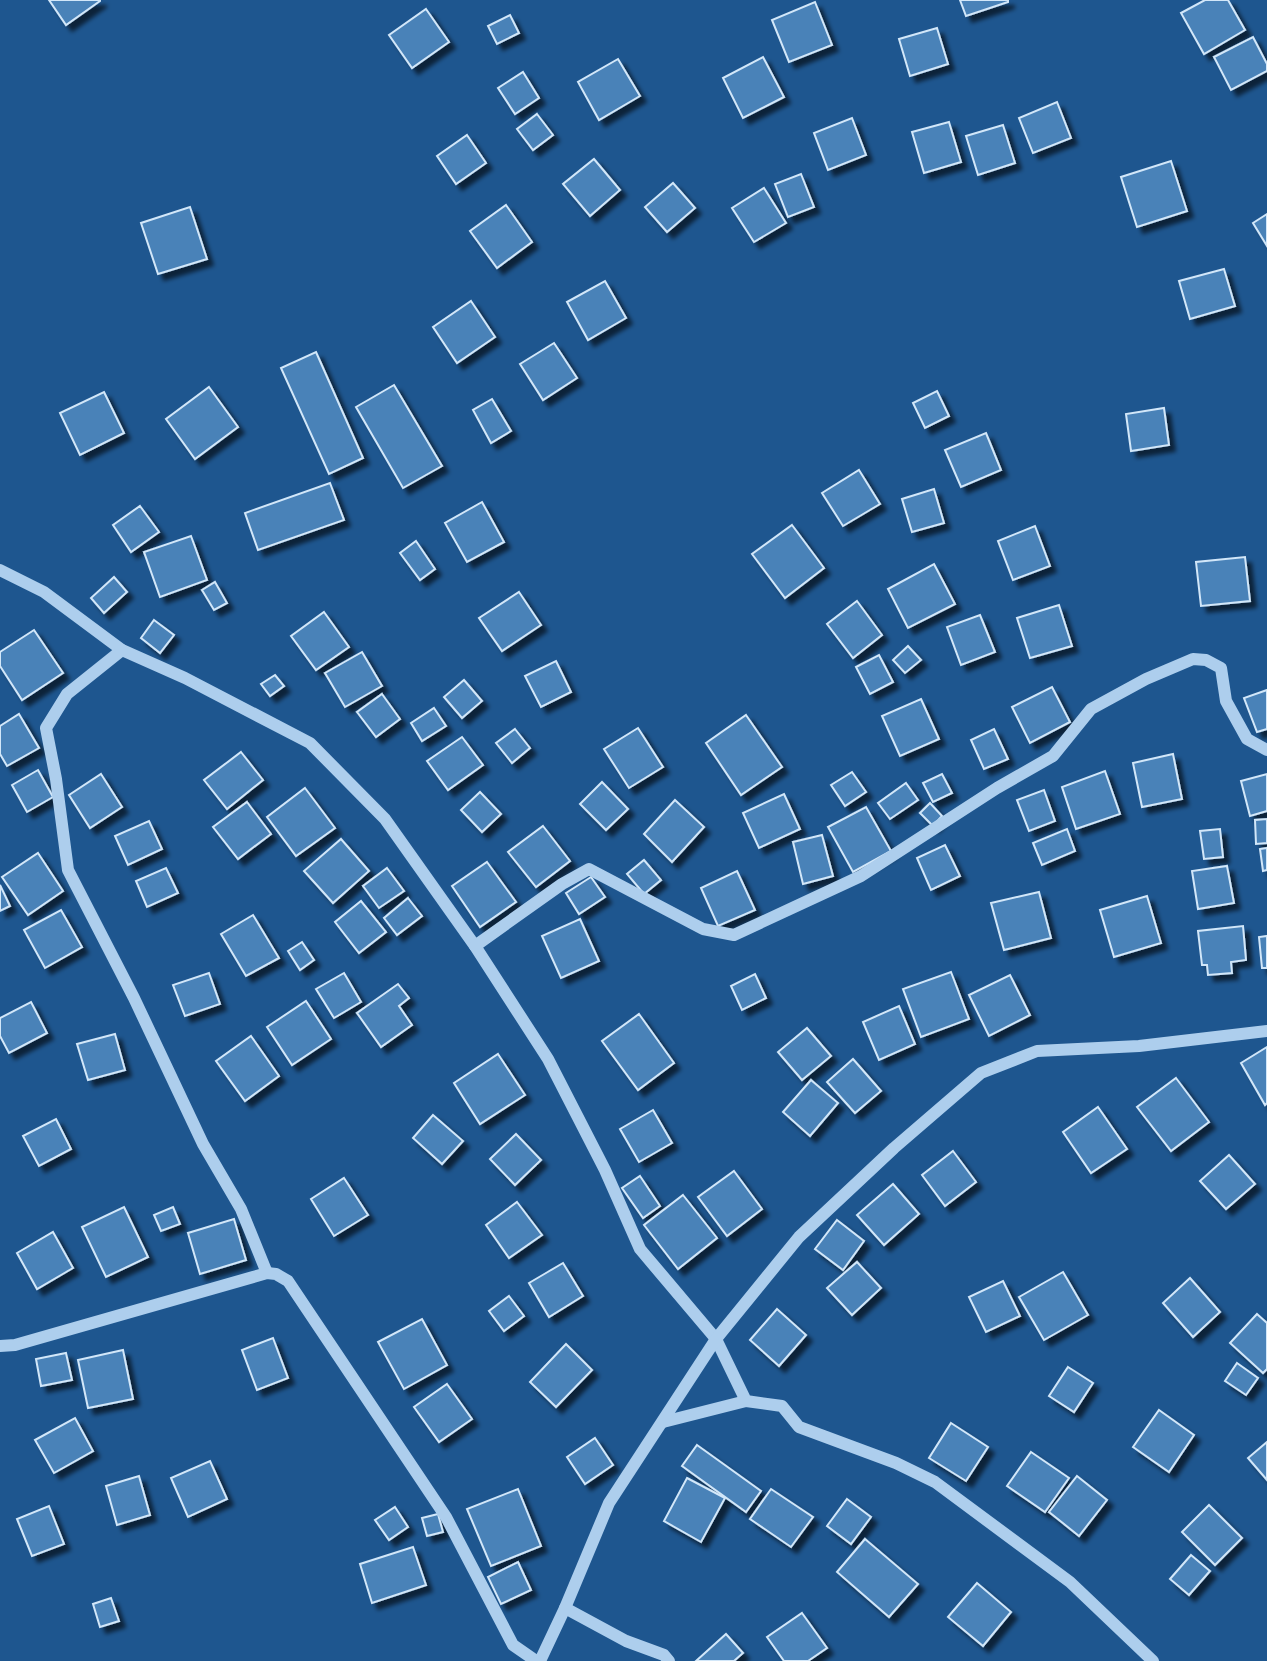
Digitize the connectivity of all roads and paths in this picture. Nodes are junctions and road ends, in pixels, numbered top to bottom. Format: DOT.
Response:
graph roads {
  1 [pos="0,570"];
  2 [pos="122,650"];
  3 [pos="1267,750"];
  4 [pos="475,946"];
  5 [pos="1267,1031"];
  6 [pos="267,1273"];
  7 [pos="716,1339"];
  8 [pos="0,1346"];
  9 [pos="746,1401"];
  10 [pos="663,1422"];
  11 [pos="565,1608"];
  12 [pos="538,1661"];
  13 [pos="668,1661"];
  14 [pos="1153,1661"];
  1 -- 2 [label="street"];
  2 -- 4 [label="street"];
  2 -- 6 [label="street"];
  3 -- 4 [label="street"];
  4 -- 7 [label="street"];
  5 -- 7 [label="street"];
  6 -- 8 [label="street"];
  6 -- 12 [label="street"];
  7 -- 9 [label="street"];
  7 -- 10 [label="street"];
  9 -- 10 [label="street"];
  9 -- 14 [label="street"];
  10 -- 11 [label="street"];
  11 -- 12 [label="street"];
  11 -- 13 [label="street"];
}
